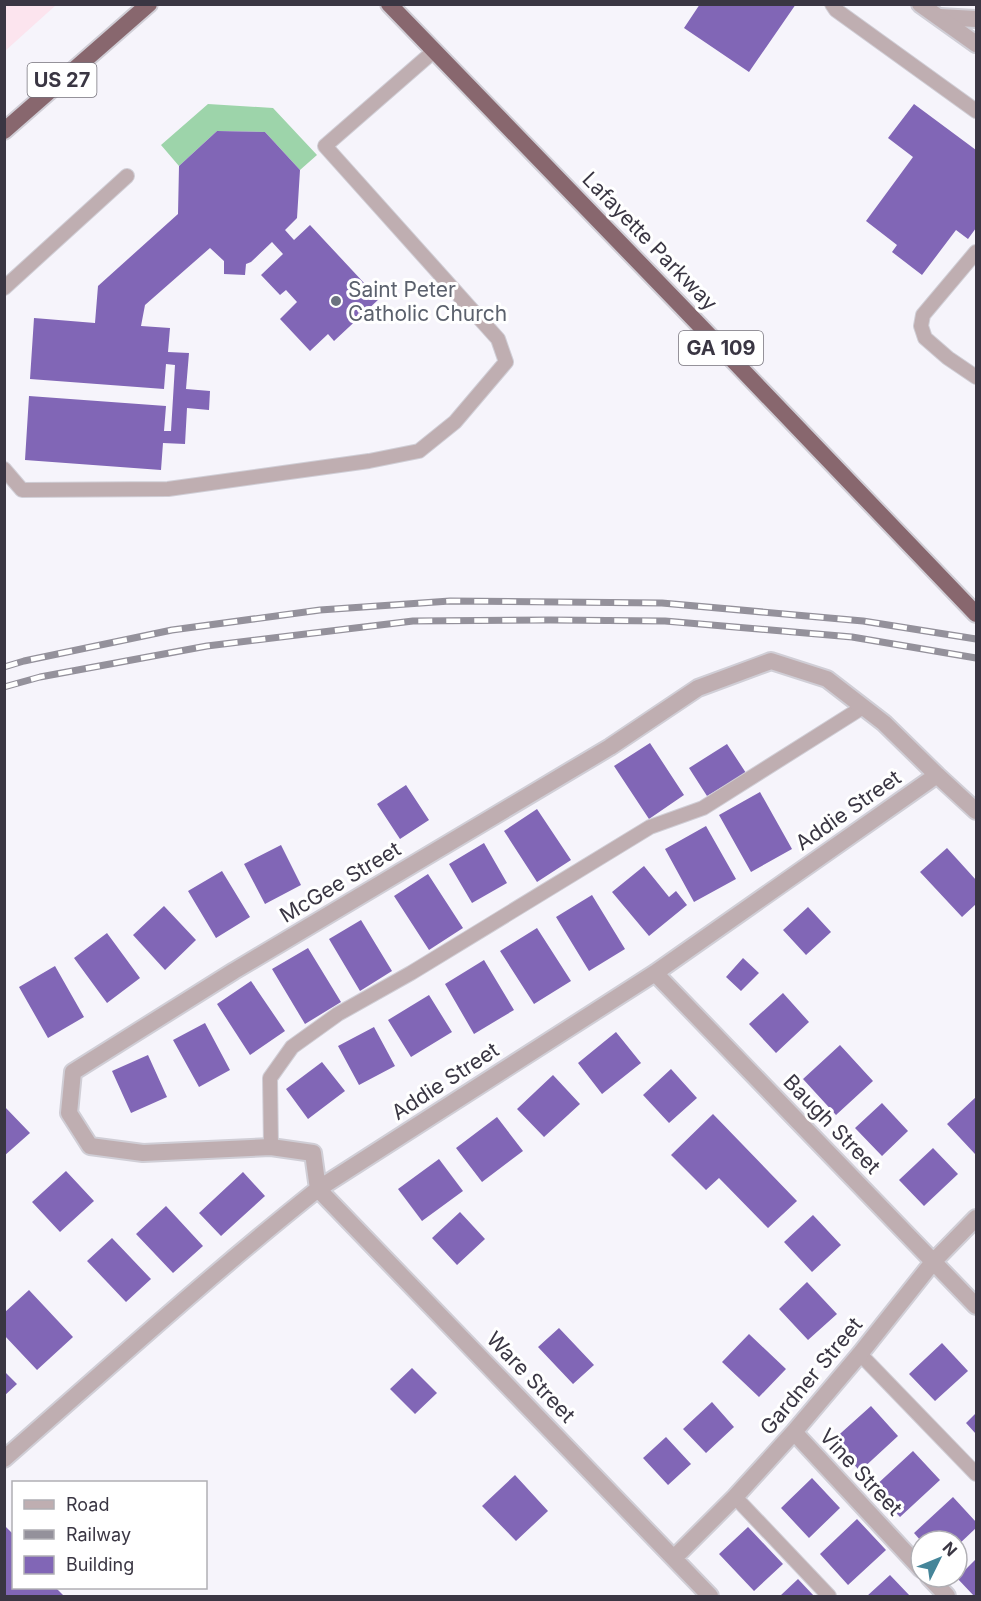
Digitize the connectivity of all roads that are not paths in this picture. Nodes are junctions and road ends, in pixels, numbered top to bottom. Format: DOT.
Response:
graph roads {
  1 [pos="149,4"];
  2 [pos="389,4"];
  3 [pos="832,4"];
  4 [pos="920,4"];
  5 [pos="939,17"];
  6 [pos="976,19"];
  7 [pos="976,44"];
  8 [pos="434,51"];
  9 [pos="976,111"];
  10 [pos="4,131"];
  11 [pos="127,176"];
  12 [pos="976,252"];
  13 [pos="4,288"];
  14 [pos="976,377"];
  15 [pos="4,469"];
  16 [pos="976,614"];
  17 [pos="863,707"];
  18 [pos="937,775"];
  19 [pos="976,811"];
  20 [pos="655,973"];
  21 [pos="271,1147"];
  22 [pos="318,1189"];
  23 [pos="976,1218"];
  24 [pos="933,1262"];
  25 [pos="976,1306"];
  26 [pos="860,1354"];
  27 [pos="794,1432"];
  28 [pos="4,1459"];
  29 [pos="976,1474"];
  30 [pos="735,1497"];
  31 [pos="909,1556"];
  32 [pos="674,1558"];
  33 [pos="710,1596"];
  34 [pos="829,1596"];
  1 -- 10 [label="highway, US 27"];
  2 -- 8 [label="highway, Lafayette Parkway / GA 109"];
  3 -- 9 [label="lane"];
  4 -- 5 [label="street"];
  5 -- 6 [label="street"];
  5 -- 7 [label="street"];
  8 -- 15 [label="lane"];
  8 -- 16 [label="highway, Lafayette Parkway / GA 109"];
  11 -- 13 [label="lane"];
  12 -- 14 [label="lane"];
  17 -- 18 [label="street, McGee Street"];
  17 -- 21 [label="lane"];
  17 -- 21 [label="street, McGee Street"];
  18 -- 19 [label="street, McGee Street"];
  18 -- 20 [label="street, Addie Street"];
  20 -- 22 [label="street, Addie Street"];
  20 -- 24 [label="street, Baugh Street"];
  21 -- 22 [label="street, McGee Street"];
  22 -- 28 [label="street, Addie Street"];
  22 -- 32 [label="street, Ware Street"];
  23 -- 24 [label="street, Gardner Street"];
  24 -- 25 [label="street, Baugh Street"];
  24 -- 26 [label="street, Gardner Street"];
  26 -- 27 [label="street, Gardner Street"];
  26 -- 29 [label="lane"];
  27 -- 30 [label="street, Gardner Street"];
  27 -- 31 [label="street, Vine Street"];
  30 -- 32 [label="street, Gardner Street"];
  30 -- 34 [label="lane"];
  32 -- 33 [label="street, Ware Street"];
}
